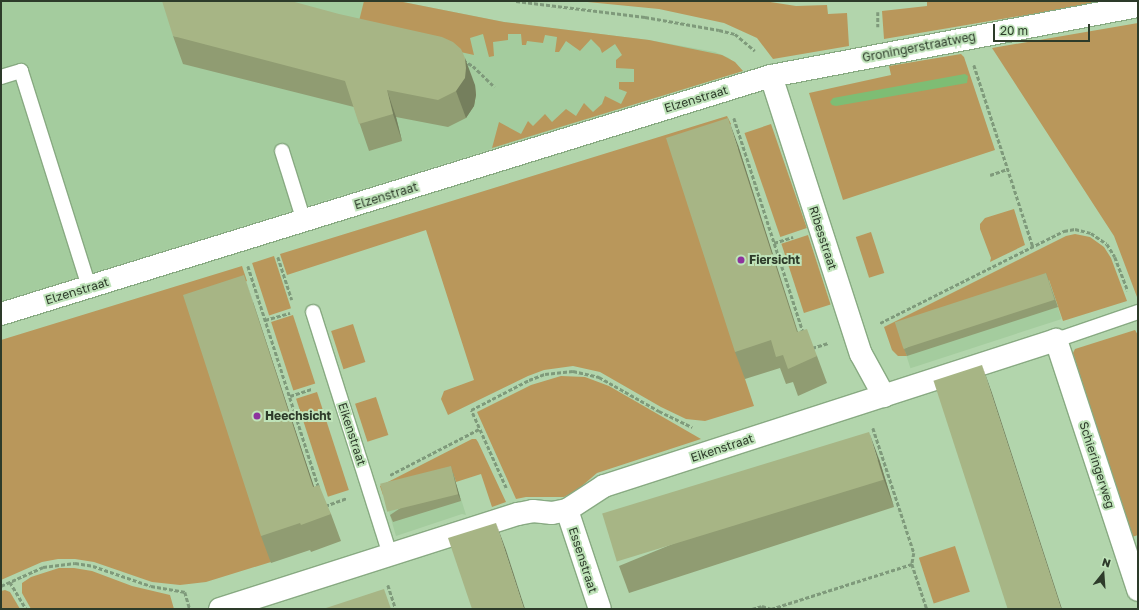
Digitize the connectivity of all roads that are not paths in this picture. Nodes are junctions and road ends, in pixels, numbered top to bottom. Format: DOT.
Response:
graph roads {
  1 [pos="1138,6"];
  2 [pos="771,76"];
  3 [pos="1,77"];
  4 [pos="282,152"];
  5 [pos="304,221"];
  6 [pos="89,287"];
  7 [pos="313,312"];
  8 [pos="1137,313"];
  9 [pos="1,314"];
  10 [pos="1056,340"];
  11 [pos="875,399"];
  12 [pos="567,510"];
  13 [pos="390,555"];
  14 [pos="1138,590"];
  15 [pos="220,609"];
  16 [pos="600,609"];
  1 -- 2 [label="street, Groningerstraatweg"];
  2 -- 5 [label="street, Elzenstraat"];
  2 -- 11 [label="street, Ribesstraat"];
  3 -- 6 [label="lane"];
  4 -- 5 [label="lane"];
  5 -- 6 [label="street, Elzenstraat"];
  6 -- 9 [label="street, Elzenstraat"];
  7 -- 13 [label="lane, Eikenstraat"];
  8 -- 10 [label="lane"];
  10 -- 11 [label="street, Eikenstraat"];
  10 -- 14 [label="street, Schieringerweg"];
  11 -- 12 [label="street, Eikenstraat"];
  12 -- 13 [label="street, Eikenstraat"];
  12 -- 16 [label="street, Essenstraat"];
  13 -- 15 [label="street, Eikenstraat"];
}
